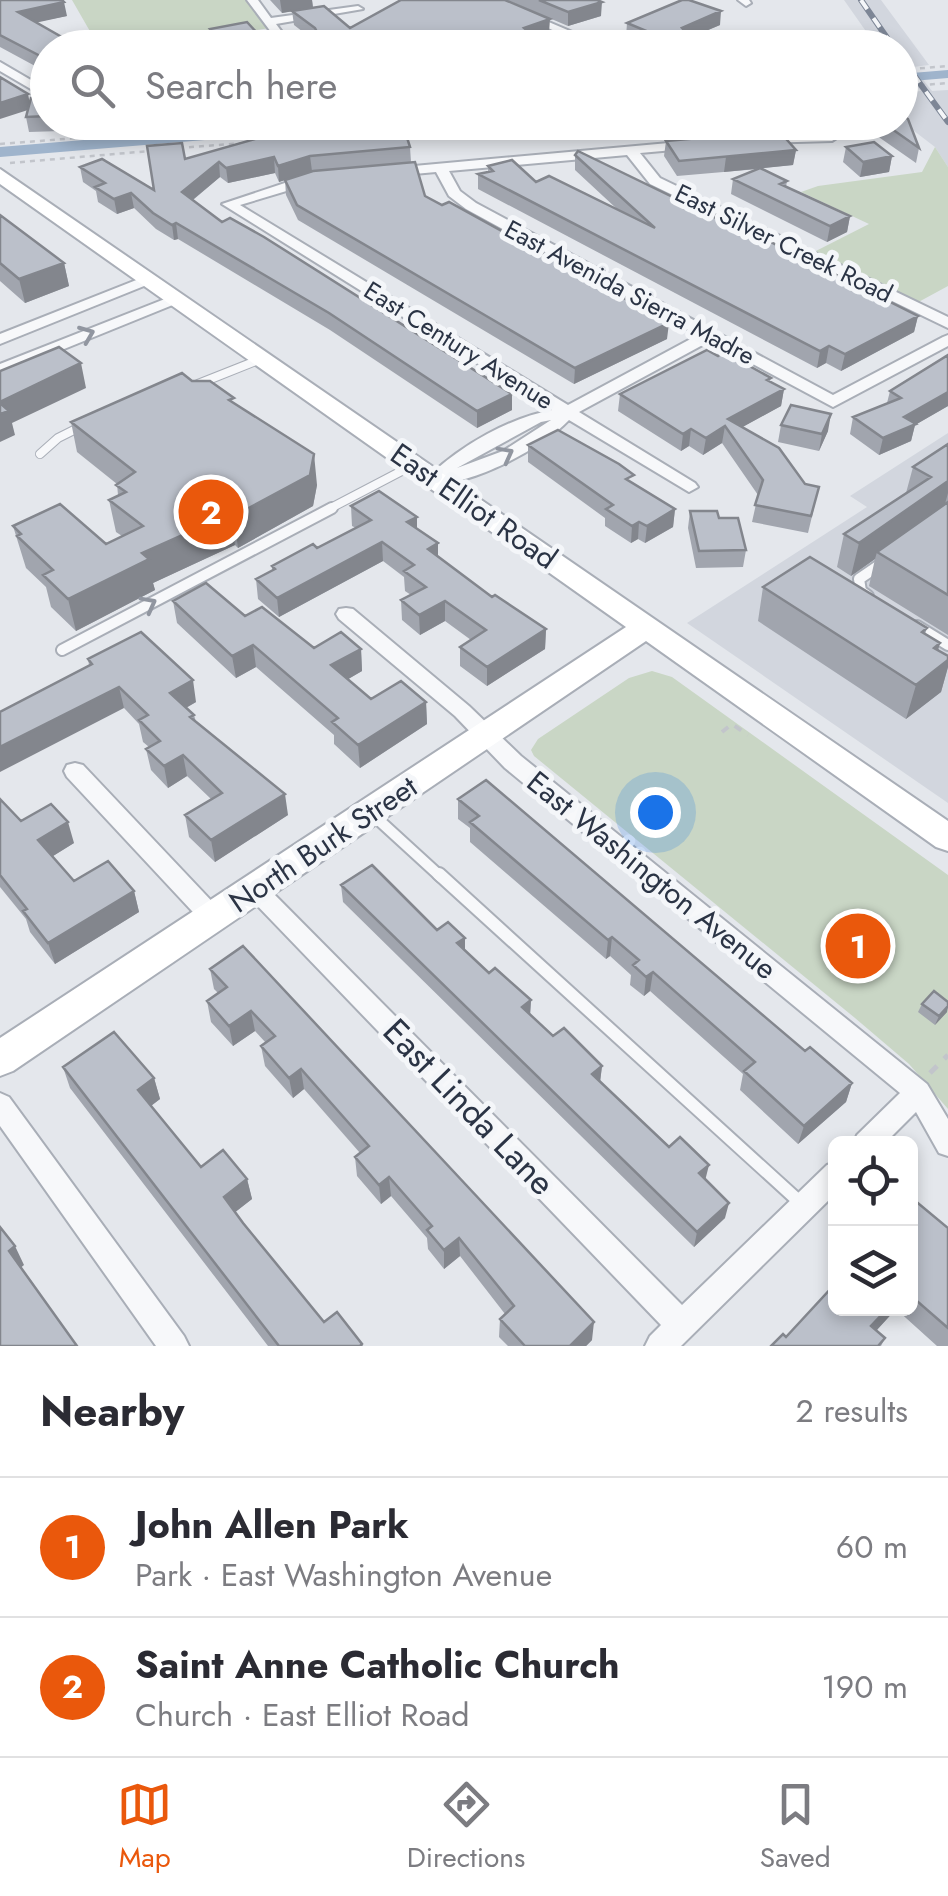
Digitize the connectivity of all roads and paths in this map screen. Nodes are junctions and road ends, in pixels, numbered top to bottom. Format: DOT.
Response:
graph roads {
  1 [pos="252,0"];
  2 [pos="488,0"];
  3 [pos="358,9"];
  4 [pos="272,21"];
  5 [pos="278,30"];
  6 [pos="558,30"];
  7 [pos="0,66"];
  8 [pos="948,66"];
  9 [pos="918,68"];
  10 [pos="948,84"];
  11 [pos="30,85"];
  12 [pos="918,86"];
  13 [pos="51,140"];
  14 [pos="764,140"];
  15 [pos="742,141"];
  16 [pos="260,142"];
  17 [pos="0,144"];
  18 [pos="705,144"];
  19 [pos="630,150"];
  20 [pos="0,164"];
  21 [pos="441,168"];
  22 [pos="0,174"];
  23 [pos="367,174"];
  24 [pos="330,178"];
  25 [pos="149,279"];
  26 [pos="175,299"];
  27 [pos="948,323"];
  28 [pos="2,335"];
  29 [pos="710,335"];
  30 [pos="948,340"];
  31 [pos="33,356"];
  32 [pos="262,359"];
  33 [pos="0,370"];
  34 [pos="187,387"];
  35 [pos="568,412"];
  36 [pos="97,419"];
  37 [pos="40,454"];
  38 [pos="425,471"];
  39 [pos="689,487"];
  40 [pos="889,558"];
  41 [pos="876,600"];
  42 [pos="346,614"];
  43 [pos="904,618"];
  44 [pos="645,628"];
  45 [pos="948,645"];
  46 [pos="62,650"];
  47 [pos="722,732"];
  48 [pos="486,734"];
  49 [pos="748,735"];
  50 [pos="75,771"];
  51 [pos="370,813"];
  52 [pos="948,838"];
  53 [pos="256,890"];
  54 [pos="213,918"];
  55 [pos="948,1055"];
  56 [pos="0,1058"];
  57 [pos="922,1084"];
  58 [pos="0,1105"];
  59 [pos="873,1136"];
  60 [pos="948,1144"];
  61 [pos="828,1182"];
  62 [pos="804,1206"];
  63 [pos="681,1325"];
  64 [pos="174,1346"];
  65 [pos="660,1346"];
  1 -- 4 [label="street"];
  2 -- 6 [label="street"];
  3 -- 4 [label="street"];
  4 -- 5 [label="street"];
  7 -- 11 [label="street"];
  8 -- 9 [label="path"];
  10 -- 12 [label="path"];
  13 -- 17 [label="path"];
  14 -- 15 [label="street"];
  16 -- 20 [label="path"];
  18 -- 19 [label="street"];
  19 -- 21 [label="street"];
  19 -- 27 [label="street, East Silver Creek Road"];
  21 -- 23 [label="street"];
  21 -- 29 [label="street, East Avenida Sierra Madre"];
  22 -- 25 [label="main road, East Elliot Road"];
  24 -- 35 [label="street, East Century Avenue"];
  25 -- 26 [label="main road, East Elliot Road"];
  25 -- 28 [label="street"];
  31 -- 26 [label="street, one-way"];
  26 -- 32 [label="main road, East Elliot Road"];
  28 -- 31 [label="street"];
  29 -- 30 [label="street, East Avenida Sierra Madre"];
  29 -- 35 [label="street"];
  31 -- 33 [label="street"];
  32 -- 34 [label="lane"];
  32 -- 38 [label="main road, East Elliot Road"];
  35 -- 38 [label="street"];
  35 -- 39 [label="street, East Century Avenue"];
  36 -- 37 [label="lane"];
  38 -- 44 [label="main road, East Elliot Road"];
  46 -- 38 [label="lane, one-way"];
  40 -- 41 [label="lane"];
  42 -- 48 [label="street, East Washington Avenue"];
  43 -- 45 [label="lane"];
  44 -- 48 [label="main road, North Burk Street"];
  44 -- 52 [label="main road, East Elliot Road"];
  47 -- 49 [label="path"];
  48 -- 51 [label="main road, North Burk Street"];
  48 -- 57 [label="street, East Washington Avenue"];
  50 -- 54 [label="street"];
  51 -- 53 [label="main road, North Burk Street"];
  51 -- 62 [label="lane"];
  53 -- 54 [label="main road, North Burk Street"];
  53 -- 63 [label="street, East Linda Lane"];
  54 -- 56 [label="main road, North Burk Street"];
  55 -- 57 [label="path"];
  57 -- 59 [label="street"];
  57 -- 60 [label="street, East Washington Avenue"];
  58 -- 64 [label="street"];
  61 -- 62 [label="street"];
  62 -- 63 [label="street"];
  63 -- 65 [label="street"];
}
